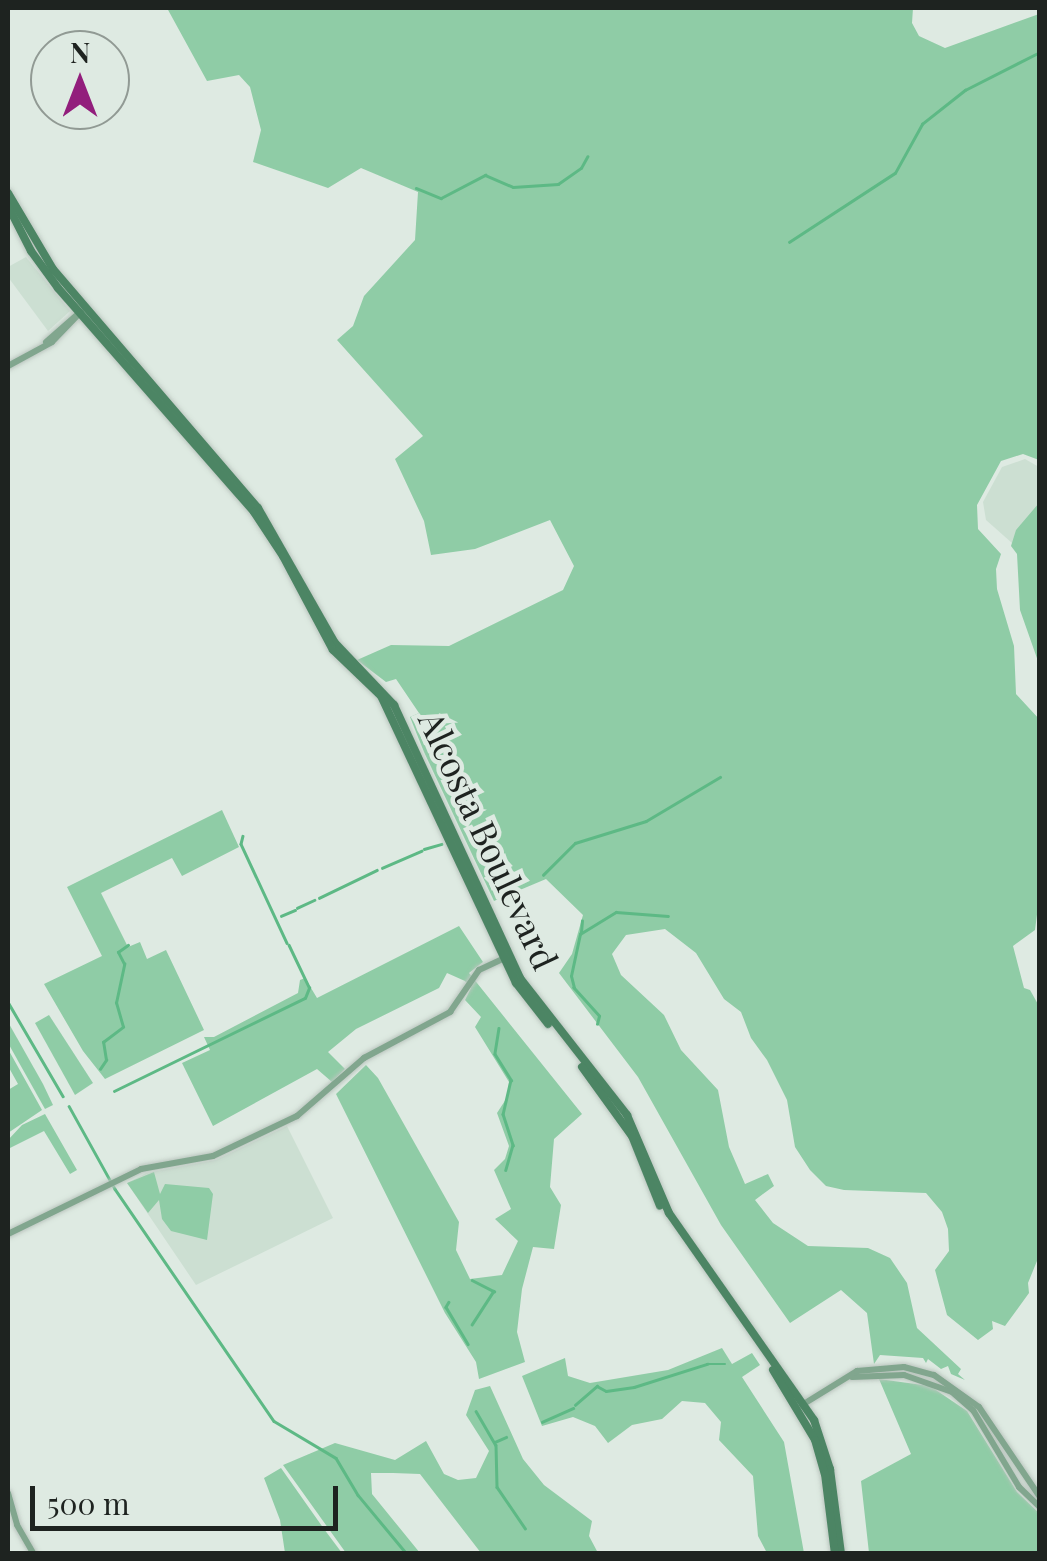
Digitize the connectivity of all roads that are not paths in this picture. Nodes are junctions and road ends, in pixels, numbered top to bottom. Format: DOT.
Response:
graph roads {
  1 [pos="8,193"];
  2 [pos="8,206"];
  3 [pos="83,310"];
  4 [pos="8,366"];
  5 [pos="328,636"];
  6 [pos="505,958"];
  7 [pos="8,1234"];
  8 [pos="851,1377"];
  9 [pos="799,1407"];
  10 [pos="8,1493"];
  11 [pos="1040,1498"];
  12 [pos="1040,1507"];
  13 [pos="34,1554"];
  14 [pos="838,1554"];
  1 -- 3 [label="main road, Alcosta Boulevard"];
  2 -- 3 [label="main road, Alcosta Boulevard"];
  3 -- 4 [label="street"];
  3 -- 5 [label="main road, Alcosta Boulevard"];
  5 -- 6 [label="main road, Alcosta Boulevard"];
  5 -- 9 [label="main road, Alcosta Boulevard"];
  6 -- 7 [label="street"];
  6 -- 9 [label="main road, Alcosta Boulevard"];
  8 -- 9 [label="street"];
  8 -- 11 [label="street"];
  8 -- 12 [label="street"];
  9 -- 14 [label="main road, Alcosta Boulevard"];
  10 -- 13 [label="street"];
}
